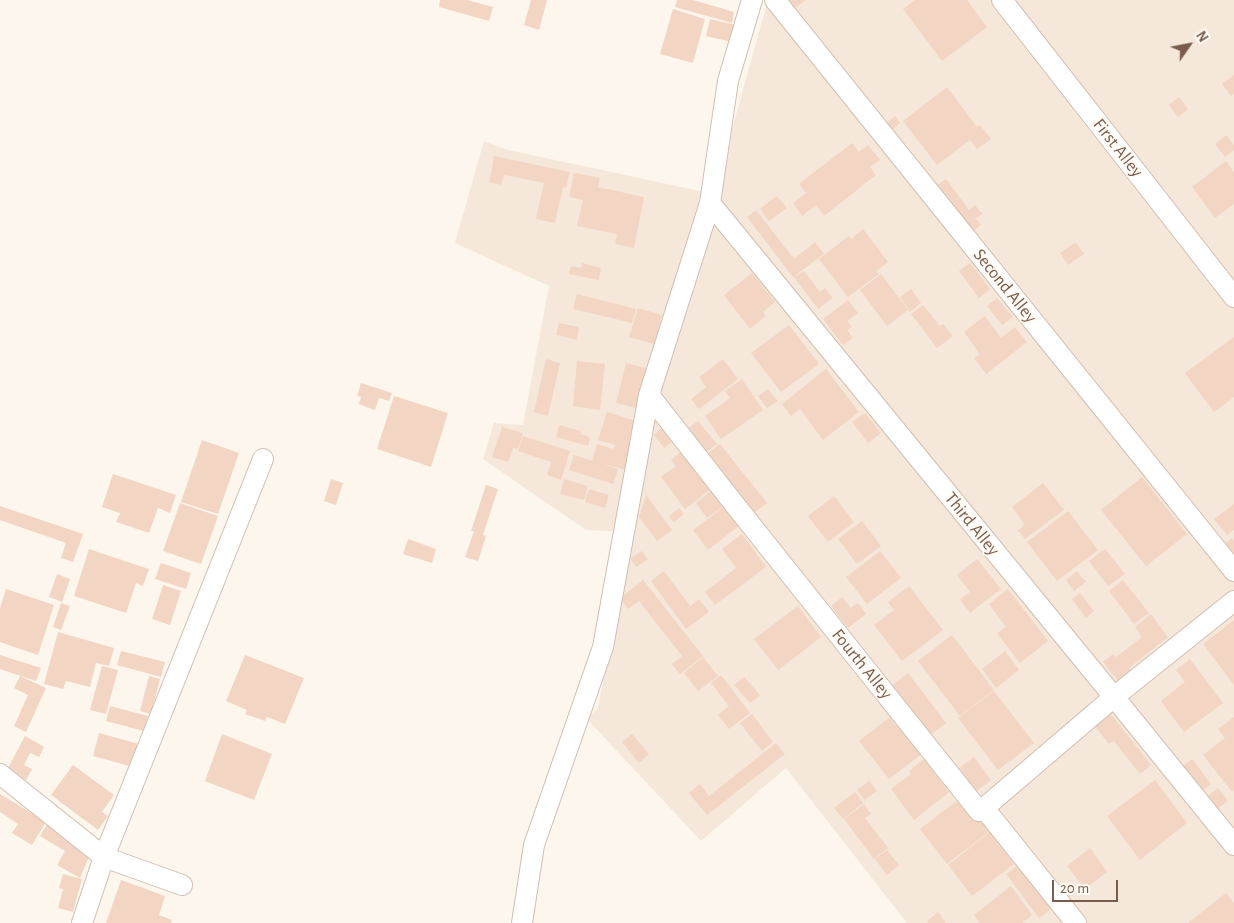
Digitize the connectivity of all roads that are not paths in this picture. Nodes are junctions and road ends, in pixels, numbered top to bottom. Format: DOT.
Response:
graph roads {
  1 [pos="752,0"];
  2 [pos="775,0"];
  3 [pos="1002,0"];
  4 [pos="710,203"];
  5 [pos="1234,297"];
  6 [pos="650,395"];
  7 [pos="263,459"];
  8 [pos="1234,572"];
  9 [pos="1234,601"];
  10 [pos="1114,697"];
  11 [pos="0,774"];
  12 [pos="984,808"];
  13 [pos="1234,845"];
  14 [pos="104,857"];
  15 [pos="182,885"];
  16 [pos="82,923"];
  17 [pos="522,923"];
  18 [pos="1076,923"];
  1 -- 4 [label="street"];
  2 -- 8 [label="street, Second Alley"];
  3 -- 5 [label="street, First Alley"];
  4 -- 6 [label="street"];
  4 -- 10 [label="street, Third Alley"];
  6 -- 12 [label="street, Fourth Alley"];
  6 -- 17 [label="street"];
  7 -- 14 [label="street"];
  9 -- 10 [label="street"];
  10 -- 12 [label="street"];
  10 -- 13 [label="street, Third Alley"];
  11 -- 14 [label="street"];
  12 -- 18 [label="street, Fourth Alley"];
  14 -- 15 [label="street"];
  14 -- 16 [label="street"];
}
